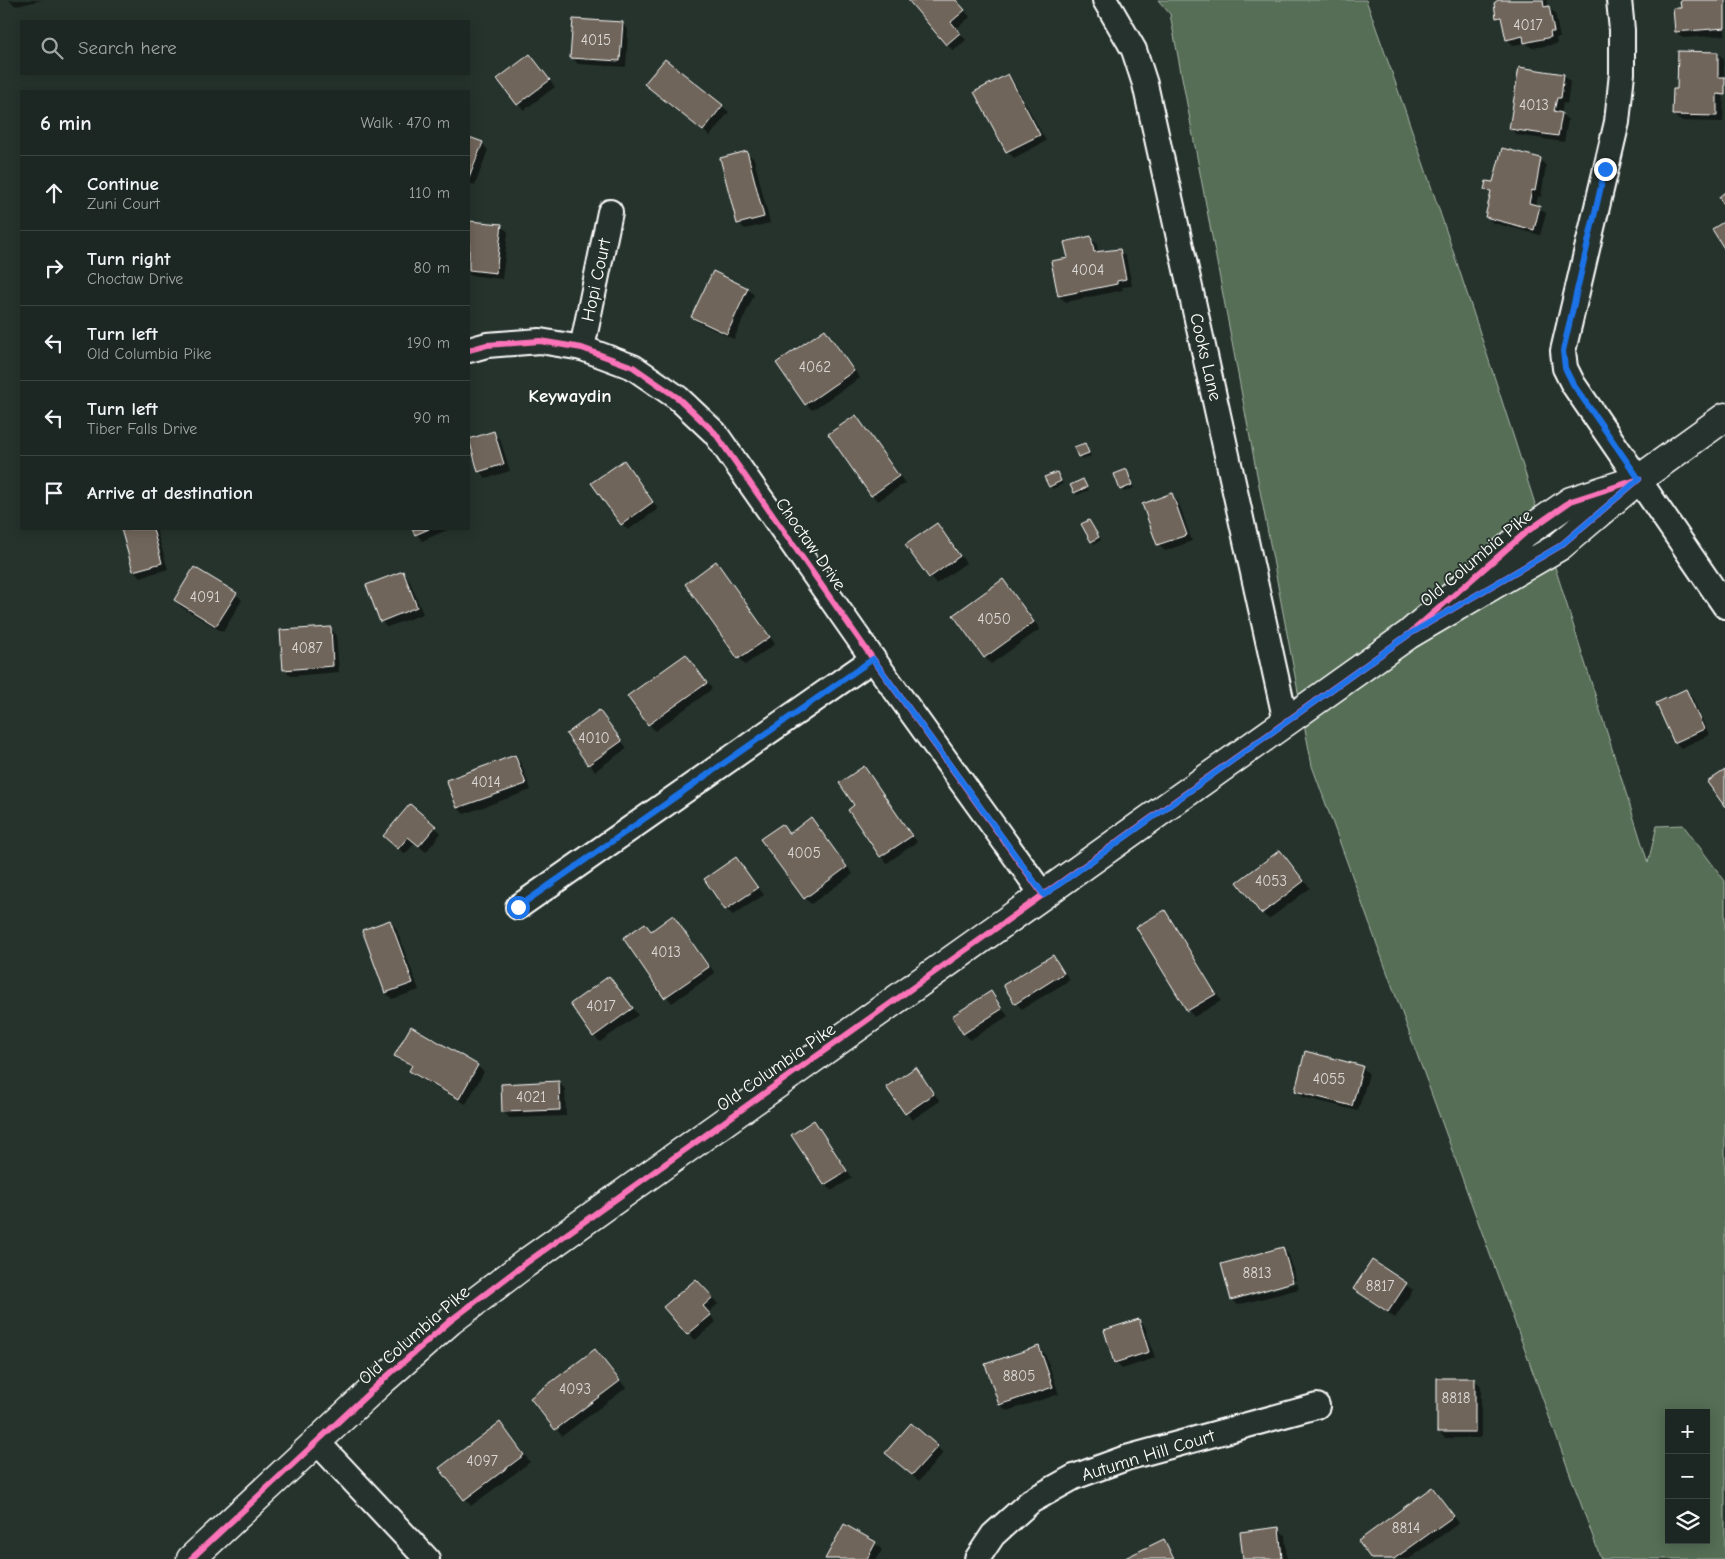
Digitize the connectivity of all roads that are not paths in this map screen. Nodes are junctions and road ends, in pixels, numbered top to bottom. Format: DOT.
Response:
graph roads {
  1 [pos="1105,0"];
  2 [pos="1619,0"];
  3 [pos="610,212"];
  4 [pos="582,348"];
  5 [pos="470,350"];
  6 [pos="1725,417"];
  7 [pos="1639,479"];
  8 [pos="1725,606"];
  9 [pos="873,659"];
  10 [pos="1286,722"];
  11 [pos="1044,895"];
  12 [pos="518,907"];
  13 [pos="1317,1406"];
  14 [pos="317,1442"];
  15 [pos="191,1559"];
  16 [pos="427,1559"];
  17 [pos="977,1559"];
  1 -- 10 [label="street, Cooks Lane"];
  2 -- 7 [label="street"];
  3 -- 4 [label="street, Hopi Court"];
  4 -- 5 [label="street, Choctaw Drive"];
  4 -- 9 [label="street, Choctaw Drive"];
  6 -- 7 [label="street, Old Columbia Pike"];
  7 -- 8 [label="street"];
  7 -- 10 [label="street, Old Columbia Pike"];
  9 -- 11 [label="street, Choctaw Drive"];
  9 -- 12 [label="street"];
  10 -- 11 [label="street, Old Columbia Pike"];
  11 -- 14 [label="street, Old Columbia Pike"];
  13 -- 17 [label="street, Autumn Hill Court"];
  14 -- 15 [label="street, Old Columbia Pike"];
  14 -- 16 [label="street"];
}
